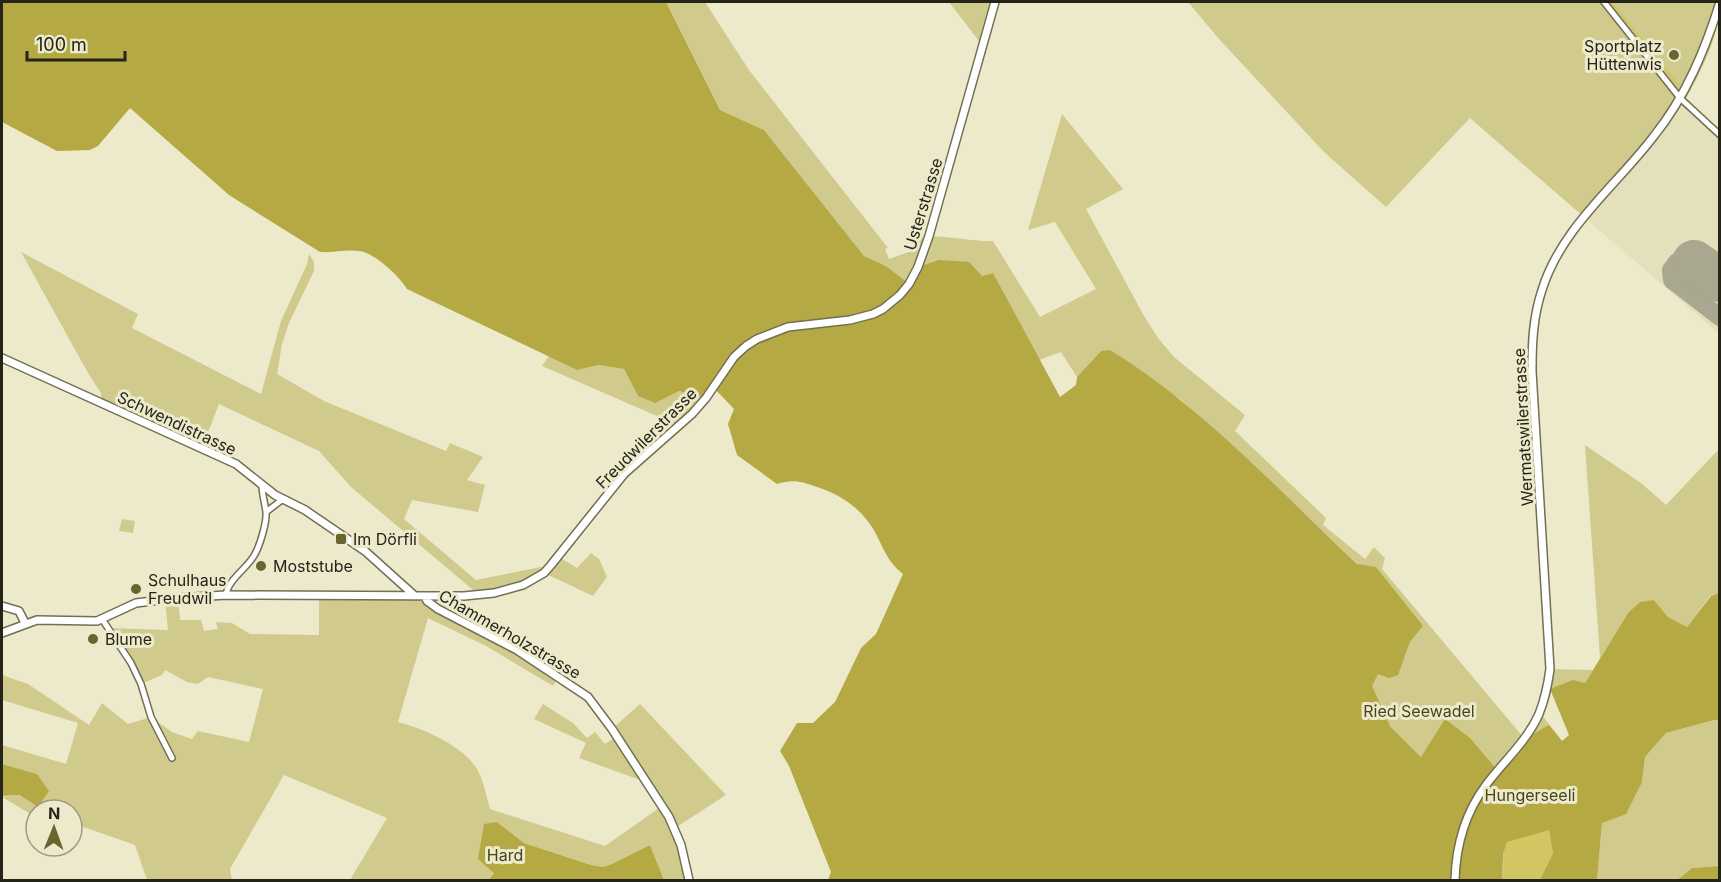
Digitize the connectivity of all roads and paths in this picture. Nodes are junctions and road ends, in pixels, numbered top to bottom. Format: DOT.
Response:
graph roads {
  1 [pos="995,2"];
  2 [pos="1604,2"];
  3 [pos="1719,2"];
  4 [pos="1680,98"];
  5 [pos="1719,135"];
  6 [pos="788,327"];
  7 [pos="2,358"];
  8 [pos="262,485"];
  9 [pos="283,499"];
  10 [pos="266,512"];
  11 [pos="226,595"];
  12 [pos="415,596"];
  13 [pos="425,596"];
  14 [pos="2,606"];
  15 [pos="102,619"];
  16 [pos="25,623"];
  17 [pos="2,633"];
  18 [pos="172,758"];
  19 [pos="689,880"];
  20 [pos="1455,880"];
  1 -- 6 [label="street, Usterstrasse"];
  2 -- 4 [label="street"];
  3 -- 4 [label="street, Wermatswilerstrasse"];
  4 -- 5 [label="street"];
  4 -- 20 [label="street, Wermatswilerstrasse"];
  6 -- 13 [label="street, Freudwilerstrasse"];
  7 -- 8 [label="street, Schwendistrasse"];
  8 -- 9 [label="street, Schwendistrasse"];
  8 -- 10 [label="street"];
  9 -- 10 [label="street"];
  9 -- 12 [label="street, Schwendistrasse"];
  10 -- 11 [label="street"];
  11 -- 12 [label="street, Freudwilerstrasse"];
  11 -- 15 [label="street, Freudwilerstrasse"];
  12 -- 13 [label="street, Freudwilerstrasse"];
  13 -- 19 [label="street, Chammerholzstrasse"];
  14 -- 16 [label="street"];
  15 -- 16 [label="street, Freudwilerstrasse"];
  15 -- 18 [label="street"];
  16 -- 17 [label="street, Freudwilerstrasse"];
}
